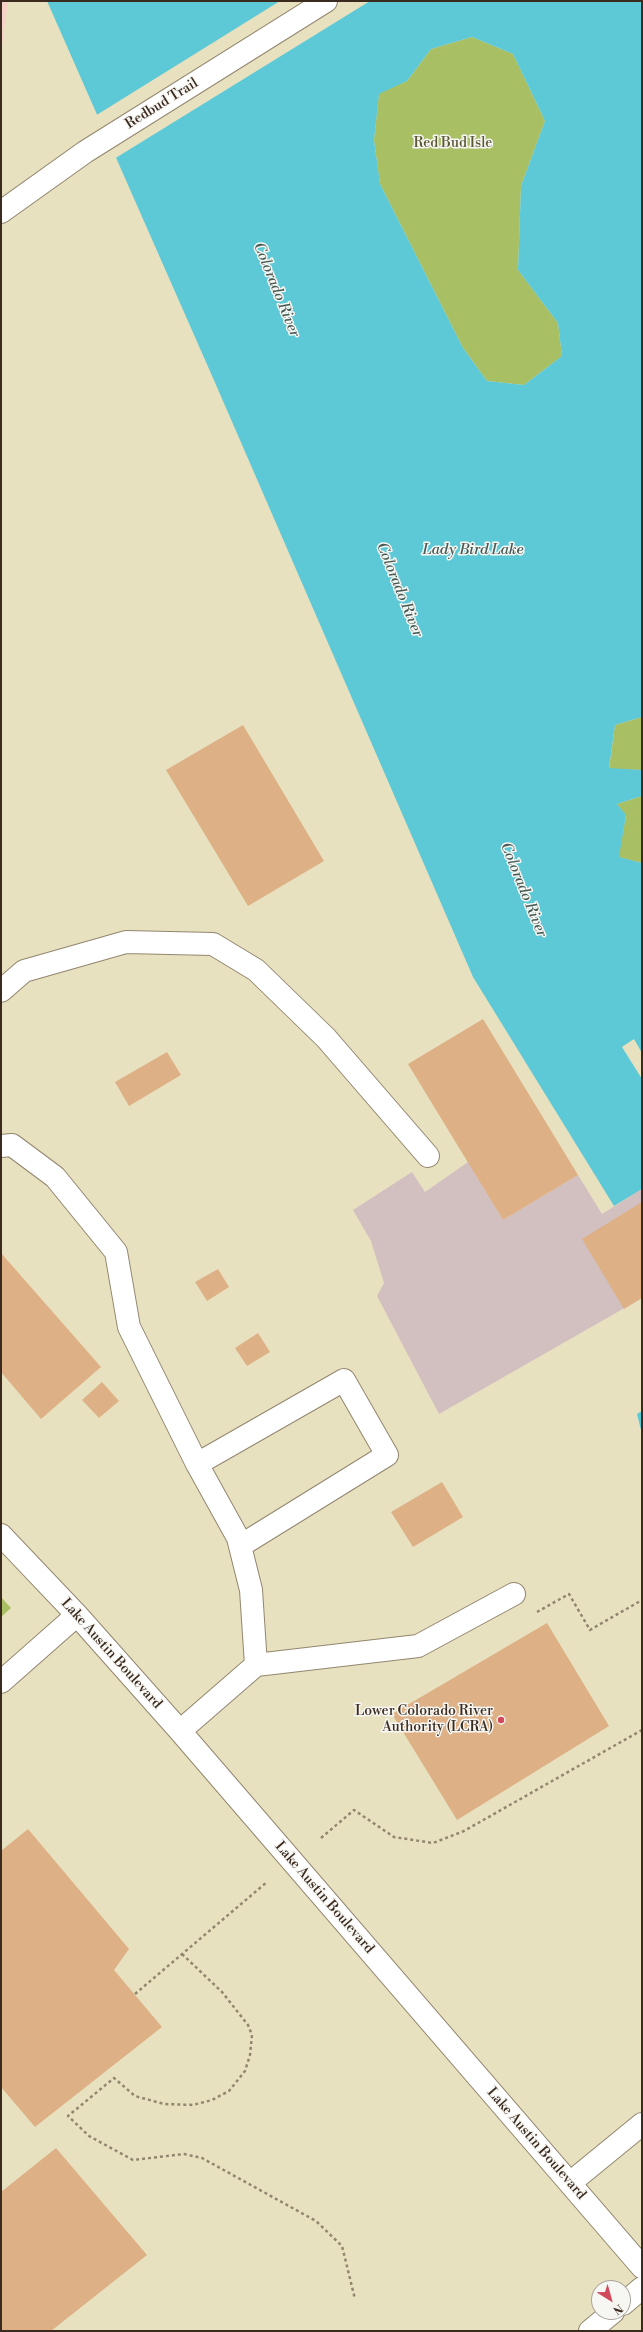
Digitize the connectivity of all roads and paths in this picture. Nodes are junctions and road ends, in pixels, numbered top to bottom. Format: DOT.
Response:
graph roads {
  1 [pos="326,1"];
  2 [pos="9,207"];
  3 [pos="1,991"];
  4 [pos="1,1146"];
  5 [pos="428,1156"];
  6 [pos="197,1464"];
  7 [pos="1,1535"];
  8 [pos="240,1546"];
  9 [pos="514,1594"];
  10 [pos="642,1600"];
  11 [pos="77,1615"];
  12 [pos="256,1665"];
  13 [pos="1,1682"];
  14 [pos="642,1730"];
  15 [pos="180,1731"];
  16 [pos="321,1838"];
  17 [pos="267,1882"];
  18 [pos="182,1954"];
  19 [pos="134,1994"];
  20 [pos="642,2124"];
  21 [pos="570,2183"];
  22 [pos="642,2266"];
  23 [pos="642,2288"];
  24 [pos="631,2297"];
  25 [pos="355,2299"];
  26 [pos="603,2320"];
  27 [pos="590,2331"];
  1 -- 2 [label="street, Redbud Trail"];
  3 -- 5 [label="street"];
  4 -- 6 [label="street"];
  6 -- 8 [label="street"];
  6 -- 8 [label="street"];
  7 -- 11 [label="street, Lake Austin Boulevard"];
  8 -- 12 [label="street"];
  9 -- 10 [label="path"];
  9 -- 12 [label="street"];
  11 -- 13 [label="street"];
  11 -- 15 [label="street, Lake Austin Boulevard"];
  12 -- 15 [label="street"];
  14 -- 16 [label="path"];
  15 -- 21 [label="street, Lake Austin Boulevard"];
  17 -- 18 [label="path"];
  18 -- 19 [label="path"];
  18 -- 25 [label="path"];
  20 -- 21 [label="street"];
  21 -- 22 [label="street, Lake Austin Boulevard"];
  23 -- 24 [label="street"];
  26 -- 27 [label="street"];
}
